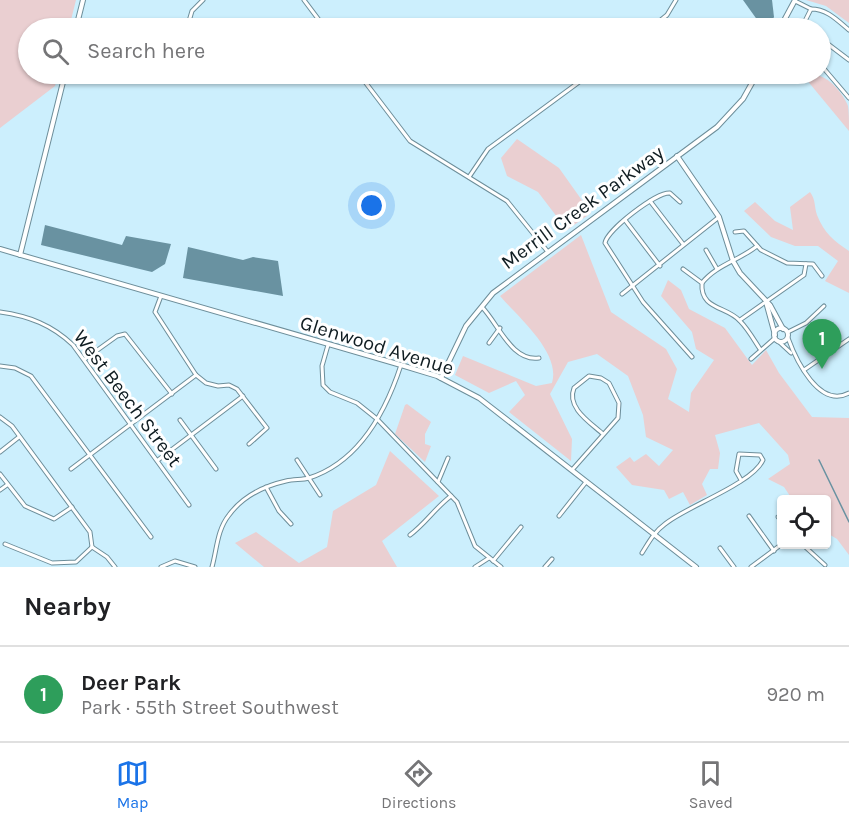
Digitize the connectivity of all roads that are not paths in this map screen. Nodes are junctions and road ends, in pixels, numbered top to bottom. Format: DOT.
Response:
graph roads {
  1 [pos="82,0"];
  2 [pos="203,0"];
  3 [pos="304,0"];
  4 [pos="676,0"];
  5 [pos="794,0"];
  6 [pos="811,9"];
  7 [pos="78,18"];
  8 [pos="190,18"];
  9 [pos="318,18"];
  10 [pos="663,18"];
  11 [pos="785,18"];
  12 [pos="806,18"];
  13 [pos="849,30"];
  14 [pos="831,46"];
  15 [pos="849,60"];
  16 [pos="831,77"];
  17 [pos="63,84"];
  18 [pos="367,84"];
  19 [pos="576,84"];
  20 [pos="751,84"];
  21 [pos="849,98"];
  22 [pos="677,156"];
  23 [pos="469,177"];
  24 [pos="650,201"];
  25 [pos="680,202"];
  26 [pos="719,217"];
  27 [pos="625,220"];
  28 [pos="735,232"];
  29 [pos="683,244"];
  30 [pos="757,246"];
  31 [pos="0,249"];
  32 [pos="706,250"];
  33 [pos="548,252"];
  34 [pos="20,255"];
  35 [pos="733,261"];
  36 [pos="806,264"];
  37 [pos="660,266"];
  38 [pos="683,269"];
  39 [pos="717,269"];
  40 [pos="822,276"];
  41 [pos="702,283"];
  42 [pos="633,287"];
  43 [pos="622,294"];
  44 [pos="161,296"];
  45 [pos="766,302"];
  46 [pos="481,306"];
  47 [pos="824,306"];
  48 [pos="0,312"];
  49 [pos="740,320"];
  50 [pos="500,328"];
  51 [pos="783,329"];
  52 [pos="788,335"];
  53 [pos="776,338"];
  54 [pos="849,339"];
  55 [pos="489,342"];
  56 [pos="328,345"];
  57 [pos="760,349"];
  58 [pos="793,355"];
  59 [pos="692,357"];
  60 [pos="538,358"];
  61 [pos="86,359"];
  62 [pos="751,359"];
  63 [pos="401,365"];
  64 [pos="0,366"];
  65 [pos="804,370"];
  66 [pos="196,375"];
  67 [pos="441,378"];
  68 [pos="849,393"];
  69 [pos="172,394"];
  70 [pos="243,396"];
  71 [pos="0,417"];
  72 [pos="377,419"];
  73 [pos="180,420"];
  74 [pos="132,424"];
  75 [pos="603,434"];
  76 [pos="191,435"];
  77 [pos="19,436"];
  78 [pos="249,444"];
  79 [pos="0,452"];
  80 [pos="90,455"];
  81 [pos="448,458"];
  82 [pos="157,460"];
  83 [pos="297,460"];
  84 [pos="71,469"];
  85 [pos="216,469"];
  86 [pos="572,470"];
  87 [pos="0,474"];
  88 [pos="309,478"];
  89 [pos="741,480"];
  90 [pos="438,482"];
  91 [pos="586,482"];
  92 [pos="7,485"];
  93 [pos="266,487"];
  94 [pos="0,490"];
  95 [pos="320,495"];
  96 [pos="452,496"];
  97 [pos="189,505"];
  98 [pos="72,507"];
  99 [pos="559,516"];
  100 [pos="749,516"];
  101 [pos="291,524"];
  102 [pos="521,526"];
  103 [pos="654,534"];
  104 [pos="410,535"];
  105 [pos="151,537"];
  106 [pos="5,544"];
  107 [pos="92,547"];
  108 [pos="720,548"];
  109 [pos="777,548"];
  110 [pos="807,549"];
  111 [pos="774,550"];
  112 [pos="642,553"];
  113 [pos="489,558"];
  114 [pos="552,559"];
  115 [pos="493,561"];
  116 [pos="68,565"];
  117 [pos="825,565"];
  118 [pos="116,567"];
  119 [pos="161,567"];
  120 [pos="195,567"];
  121 [pos="212,567"];
  122 [pos="475,567"];
  123 [pos="501,567"];
  124 [pos="545,567"];
  125 [pos="696,567"];
  126 [pos="734,567"];
  127 [pos="751,567"];
  1 -- 7 [label="street"];
  2 -- 8 [label="street"];
  3 -- 9 [label="street"];
  4 -- 10 [label="street"];
  5 -- 6 [label="street"];
  5 -- 11 [label="street"];
  6 -- 12 [label="street"];
  6 -- 13 [label="street"];
  14 -- 15 [label="street"];
  16 -- 21 [label="street"];
  17 -- 34 [label="street"];
  18 -- 23 [label="street"];
  19 -- 23 [label="street"];
  20 -- 22 [label="street, Merrill Creek Parkway"];
  22 -- 26 [label="street"];
  22 -- 33 [label="street, Merrill Creek Parkway"];
  23 -- 33 [label="street"];
  24 -- 25 [label="street"];
  24 -- 27 [label="street"];
  24 -- 29 [label="street"];
  26 -- 29 [label="street"];
  26 -- 35 [label="street"];
  27 -- 37 [label="street"];
  27 -- 42 [label="street"];
  28 -- 30 [label="street"];
  29 -- 37 [label="street"];
  30 -- 35 [label="street"];
  30 -- 36 [label="street"];
  31 -- 34 [label="street, Glenwood Avenue"];
  32 -- 39 [label="street"];
  33 -- 46 [label="street, Merrill Creek Parkway"];
  34 -- 44 [label="street, Glenwood Avenue"];
  35 -- 39 [label="street"];
  35 -- 45 [label="street"];
  36 -- 40 [label="street"];
  36 -- 45 [label="street"];
  37 -- 42 [label="street"];
  38 -- 41 [label="street"];
  39 -- 41 [label="street"];
  41 -- 49 [label="street"];
  42 -- 43 [label="street"];
  42 -- 59 [label="street"];
  44 -- 56 [label="street, Glenwood Avenue"];
  44 -- 66 [label="street"];
  45 -- 49 [label="street"];
  45 -- 51 [label="street"];
  45 -- 53 [label="street"];
  46 -- 50 [label="street"];
  46 -- 67 [label="street, Merrill Creek Parkway"];
  47 -- 52 [label="street"];
  48 -- 61 [label="street, West Beech Street"];
  49 -- 57 [label="street"];
  50 -- 55 [label="street"];
  50 -- 60 [label="street"];
  51 -- 52 [label="street"];
  51 -- 53 [label="street"];
  52 -- 53 [label="street"];
  52 -- 58 [label="street"];
  53 -- 57 [label="street"];
  53 -- 58 [label="street"];
  54 -- 65 [label="street"];
  56 -- 63 [label="street, Glenwood Avenue"];
  56 -- 72 [label="street"];
  57 -- 62 [label="street"];
  58 -- 65 [label="street"];
  61 -- 69 [label="street"];
  61 -- 74 [label="street, West Beech Street"];
  63 -- 67 [label="street, Glenwood Avenue"];
  63 -- 72 [label="street"];
  64 -- 80 [label="street"];
  65 -- 68 [label="street"];
  66 -- 69 [label="street"];
  66 -- 70 [label="street"];
  67 -- 86 [label="street, Glenwood Avenue"];
  69 -- 74 [label="street"];
  70 -- 76 [label="street"];
  70 -- 78 [label="street"];
  71 -- 77 [label="street"];
  72 -- 88 [label="street"];
  72 -- 90 [label="street"];
  73 -- 76 [label="street"];
  74 -- 80 [label="street"];
  74 -- 82 [label="street, West Beech Street"];
  75 -- 75 [label="street"];
  75 -- 86 [label="street"];
  76 -- 82 [label="street"];
  76 -- 85 [label="street"];
  77 -- 79 [label="street"];
  77 -- 98 [label="street"];
  80 -- 84 [label="street"];
  80 -- 105 [label="street"];
  81 -- 90 [label="street"];
  82 -- 97 [label="street, West Beech Street"];
  83 -- 88 [label="street"];
  86 -- 91 [label="street, Glenwood Avenue"];
  87 -- 92 [label="street"];
  88 -- 93 [label="street"];
  88 -- 95 [label="street"];
  89 -- 89 [label="street"];
  89 -- 103 [label="street"];
  90 -- 96 [label="street"];
  91 -- 99 [label="street"];
  91 -- 103 [label="street, Glenwood Avenue"];
  92 -- 94 [label="street"];
  92 -- 98 [label="street"];
  93 -- 101 [label="street"];
  93 -- 121 [label="street"];
  96 -- 104 [label="street"];
  96 -- 113 [label="street"];
  98 -- 107 [label="street"];
  100 -- 111 [label="street"];
  102 -- 115 [label="street"];
  103 -- 112 [label="street"];
  103 -- 125 [label="street, Glenwood Avenue"];
  106 -- 116 [label="street"];
  107 -- 116 [label="street"];
  107 -- 118 [label="street"];
  108 -- 126 [label="street"];
  109 -- 111 [label="street"];
  110 -- 117 [label="street"];
  111 -- 127 [label="street"];
  113 -- 115 [label="street"];
  113 -- 122 [label="street"];
  114 -- 124 [label="street"];
  115 -- 123 [label="street"];
  119 -- 120 [label="street"];
}
